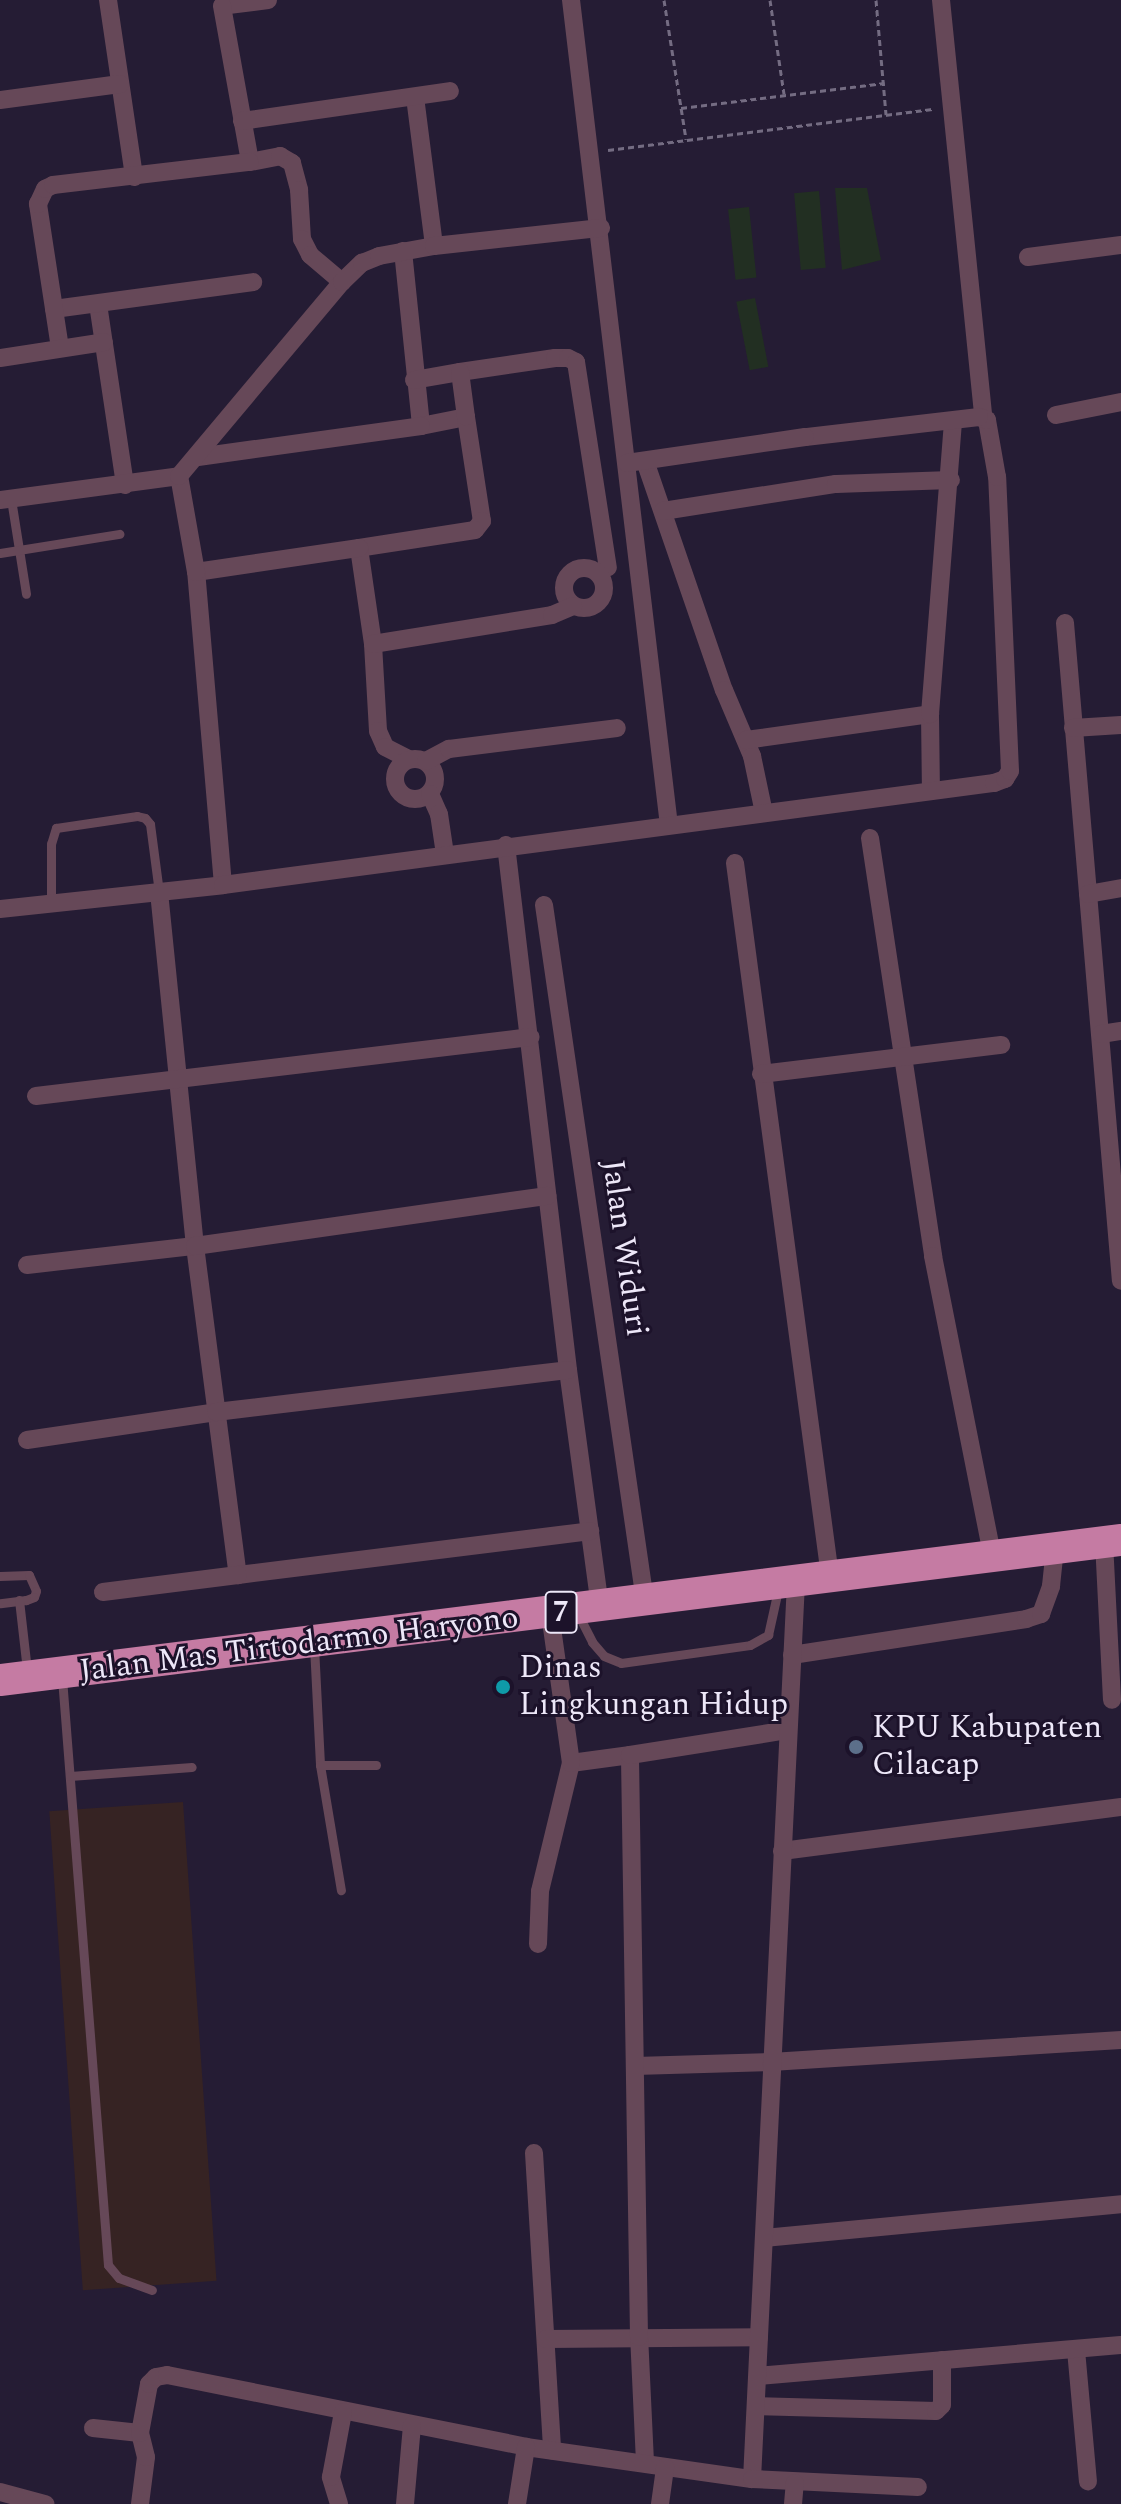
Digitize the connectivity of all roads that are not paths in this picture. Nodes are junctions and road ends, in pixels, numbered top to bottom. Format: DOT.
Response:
graph roads {
  1 [pos="108,0"];
  2 [pos="268,0"];
  3 [pos="571,0"];
  4 [pos="941,0"];
  5 [pos="221,3"];
  6 [pos="120,84"];
  7 [pos="450,91"];
  8 [pos="415,97"];
  9 [pos="0,100"];
  10 [pos="242,121"];
  11 [pos="250,162"];
  12 [pos="134,177"];
  13 [pos="601,228"];
  14 [pos="1121,245"];
  15 [pos="434,246"];
  16 [pos="403,251"];
  17 [pos="1028,257"];
  18 [pos="253,282"];
  19 [pos="342,282"];
  20 [pos="98,304"];
  21 [pos="54,309"];
  22 [pos="104,342"];
  23 [pos="60,348"];
  24 [pos="0,358"];
  25 [pos="460,372"];
  26 [pos="414,380"];
  27 [pos="1121,402"];
  28 [pos="1056,415"];
  29 [pos="466,417"];
  30 [pos="983,417"];
  31 [pos="953,422"];
  32 [pos="421,426"];
  33 [pos="198,457"];
  34 [pos="636,462"];
  35 [pos="179,476"];
  36 [pos="951,480"];
  37 [pos="125,485"];
  38 [pos="5,499"];
  39 [pos="663,511"];
  40 [pos="119,534"];
  41 [pos="359,548"];
  42 [pos="19,550"];
  43 [pos="0,553"];
  44 [pos="638,558"];
  45 [pos="196,572"];
  46 [pos="604,572"];
  47 [pos="26,594"];
  48 [pos="573,606"];
  49 [pos="1065,623"];
  50 [pos="373,644"];
  51 [pos="930,714"];
  52 [pos="1121,725"];
  53 [pos="617,728"];
  54 [pos="1073,728"];
  55 [pos="746,740"];
  56 [pos="418,760"];
  57 [pos="931,791"];
  58 [pos="430,794"];
  59 [pos="764,813"];
  60 [pos="669,825"];
  61 [pos="870,838"];
  62 [pos="506,845"];
  63 [pos="445,854"];
  64 [pos="735,863"];
  65 [pos="223,885"];
  66 [pos="1121,888"];
  67 [pos="159,892"];
  68 [pos="1088,894"];
  69 [pos="51,904"];
  70 [pos="544,905"];
  71 [pos="0,909"];
  72 [pos="1121,1031"];
  73 [pos="1101,1034"];
  74 [pos="530,1037"];
  75 [pos="1001,1045"];
  76 [pos="902,1056"];
  77 [pos="761,1074"];
  78 [pos="179,1081"];
  79 [pos="36,1096"];
  80 [pos="1115,1153"];
  81 [pos="547,1196"];
  82 [pos="195,1246"];
  83 [pos="27,1265"];
  84 [pos="1121,1281"];
  85 [pos="568,1370"];
  86 [pos="216,1412"];
  87 [pos="27,1440"];
  88 [pos="590,1531"];
  89 [pos="1112,1541"];
  90 [pos="1055,1548"];
  91 [pos="992,1555"];
  92 [pos="238,1575"];
  93 [pos="0,1576"];
  94 [pos="830,1576"];
  95 [pos="787,1582"];
  96 [pos="103,1592"];
  97 [pos="19,1600"];
  98 [pos="645,1601"];
  99 [pos="0,1603"];
  100 [pos="576,1610"];
  101 [pos="314,1643"];
  102 [pos="792,1655"];
  103 [pos="62,1674"];
  104 [pos="14,1679"];
  105 [pos="1112,1700"];
  106 [pos="788,1730"];
  107 [pos="630,1755"];
  108 [pos="571,1763"];
  109 [pos="320,1765"];
  110 [pos="376,1765"];
  111 [pos="192,1767"];
  112 [pos="70,1776"];
  113 [pos="1121,1807"];
  114 [pos="782,1851"];
  115 [pos="341,1890"];
  116 [pos="538,1944"];
  117 [pos="1121,2040"];
  118 [pos="771,2062"];
  119 [pos="635,2066"];
  120 [pos="534,2153"];
  121 [pos="1121,2204"];
  122 [pos="764,2238"];
  123 [pos="152,2290"];
  124 [pos="639,2337"];
  125 [pos="759,2337"];
  126 [pos="546,2339"];
  127 [pos="1121,2345"];
  128 [pos="1076,2350"];
  129 [pos="942,2360"];
  130 [pos="758,2376"];
  131 [pos="756,2406"];
  132 [pos="343,2412"];
  133 [pos="412,2425"];
  134 [pos="93,2428"];
  135 [pos="140,2433"];
  136 [pos="526,2447"];
  137 [pos="552,2450"];
  138 [pos="645,2462"];
  139 [pos="665,2467"];
  140 [pos="752,2479"];
  141 [pos="1088,2481"];
  142 [pos="795,2483"];
  143 [pos="918,2487"];
  144 [pos="0,2492"];
  145 [pos="898,2495"];
  146 [pos="45,2504"];
  147 [pos="140,2504"];
  148 [pos="339,2504"];
  149 [pos="405,2504"];
  150 [pos="517,2504"];
  151 [pos="660,2504"];
  152 [pos="793,2504"];
  1 -- 6 [label="street"];
  2 -- 5 [label="street"];
  3 -- 13 [label="street"];
  4 -- 30 [label="street"];
  5 -- 10 [label="street"];
  6 -- 9 [label="street"];
  6 -- 12 [label="street"];
  7 -- 8 [label="street"];
  8 -- 10 [label="street"];
  8 -- 15 [label="street"];
  10 -- 11 [label="street"];
  11 -- 12 [label="street"];
  11 -- 19 [label="street"];
  12 -- 21 [label="street"];
  13 -- 15 [label="street"];
  13 -- 34 [label="street"];
  14 -- 17 [label="street"];
  15 -- 16 [label="street"];
  16 -- 19 [label="street"];
  16 -- 26 [label="street"];
  18 -- 20 [label="street"];
  19 -- 33 [label="street"];
  20 -- 21 [label="street"];
  20 -- 22 [label="street"];
  21 -- 23 [label="street"];
  22 -- 23 [label="street"];
  22 -- 37 [label="street"];
  23 -- 24 [label="street"];
  25 -- 26 [label="street"];
  25 -- 29 [label="street"];
  25 -- 46 [label="street"];
  26 -- 32 [label="street"];
  27 -- 28 [label="street"];
  29 -- 32 [label="street"];
  29 -- 41 [label="street"];
  30 -- 31 [label="street"];
  30 -- 57 [label="street"];
  31 -- 34 [label="street"];
  31 -- 36 [label="street"];
  32 -- 33 [label="street"];
  33 -- 35 [label="street"];
  34 -- 39 [label="street"];
  34 -- 44 [label="street"];
  35 -- 37 [label="street"];
  35 -- 45 [label="street"];
  36 -- 39 [label="street"];
  36 -- 51 [label="street"];
  37 -- 38 [label="street"];
  38 -- 42 [label="lane"];
  39 -- 55 [label="street"];
  40 -- 42 [label="lane"];
  41 -- 45 [label="street"];
  41 -- 50 [label="street"];
  42 -- 43 [label="lane"];
  42 -- 47 [label="lane"];
  44 -- 46 [label="street"];
  44 -- 60 [label="street"];
  45 -- 65 [label="street"];
  46 -- 48 [label="street"];
  46 -- 48 [label="street"];
  48 -- 50 [label="street"];
  49 -- 54 [label="street"];
  50 -- 56 [label="street"];
  51 -- 55 [label="street"];
  51 -- 57 [label="street"];
  52 -- 54 [label="street"];
  53 -- 56 [label="street"];
  54 -- 68 [label="street"];
  55 -- 59 [label="street"];
  56 -- 58 [label="street"];
  56 -- 58 [label="street"];
  57 -- 59 [label="street"];
  58 -- 63 [label="street"];
  59 -- 60 [label="street"];
  60 -- 62 [label="street"];
  61 -- 76 [label="street"];
  62 -- 63 [label="street"];
  62 -- 74 [label="street"];
  63 -- 65 [label="street"];
  64 -- 77 [label="street"];
  65 -- 67 [label="street"];
  66 -- 68 [label="street"];
  67 -- 69 [label="street"];
  67 -- 69 [label="lane"];
  67 -- 78 [label="street"];
  68 -- 73 [label="street"];
  69 -- 71 [label="street"];
  70 -- 98 [label="street, Jalan Widuri"];
  72 -- 73 [label="street"];
  73 -- 80 [label="street"];
  74 -- 78 [label="street"];
  74 -- 81 [label="street"];
  75 -- 76 [label="street"];
  76 -- 77 [label="street"];
  76 -- 91 [label="street"];
  77 -- 94 [label="street"];
  78 -- 79 [label="street"];
  78 -- 82 [label="street"];
  80 -- 84 [label="street"];
  81 -- 82 [label="street"];
  81 -- 85 [label="street"];
  82 -- 83 [label="street"];
  82 -- 86 [label="street"];
  85 -- 86 [label="street"];
  85 -- 88 [label="street"];
  86 -- 87 [label="street"];
  86 -- 92 [label="street"];
  88 -- 92 [label="street"];
  88 -- 100 [label="street"];
  89 -- 90 [label="highway, Jalan Mas Tirtodarmo Haryono / 7"];
  89 -- 105 [label="street"];
  90 -- 91 [label="highway, Jalan Mas Tirtodarmo Haryono / 7"];
  90 -- 102 [label="street"];
  91 -- 94 [label="highway, Jalan Mas Tirtodarmo Haryono / 7"];
  92 -- 96 [label="street"];
  93 -- 97 [label="lane"];
  94 -- 95 [label="highway, Jalan Mas Tirtodarmo Haryono / 7"];
  95 -- 98 [label="highway, Jalan Mas Tirtodarmo Haryono / 7"];
  95 -- 100 [label="lane"];
  95 -- 102 [label="street"];
  97 -- 99 [label="lane"];
  97 -- 104 [label="lane"];
  98 -- 100 [label="highway, Jalan Mas Tirtodarmo Haryono / 7"];
  100 -- 101 [label="highway, Jalan Mas Tirtodarmo Haryono / 7"];
  100 -- 108 [label="street"];
  101 -- 103 [label="highway, Jalan Mas Tirtodarmo Haryono / 7"];
  101 -- 109 [label="lane"];
  102 -- 106 [label="street"];
  103 -- 104 [label="highway, Jalan Mas Tirtodarmo Haryono / 7"];
  103 -- 112 [label="lane"];
  106 -- 107 [label="street"];
  106 -- 114 [label="street"];
  107 -- 108 [label="street"];
  107 -- 119 [label="street"];
  108 -- 116 [label="street"];
  109 -- 110 [label="lane"];
  109 -- 115 [label="lane"];
  111 -- 112 [label="lane"];
  112 -- 123 [label="lane"];
  113 -- 114 [label="street"];
  114 -- 118 [label="street"];
  117 -- 118 [label="street"];
  118 -- 119 [label="street"];
  118 -- 122 [label="street"];
  119 -- 124 [label="street"];
  120 -- 126 [label="street"];
  121 -- 122 [label="street"];
  122 -- 125 [label="street"];
  124 -- 125 [label="street"];
  124 -- 126 [label="street"];
  124 -- 138 [label="street"];
  125 -- 130 [label="street"];
  126 -- 137 [label="street"];
  127 -- 128 [label="street"];
  128 -- 129 [label="street"];
  128 -- 141 [label="street"];
  129 -- 130 [label="street"];
  129 -- 131 [label="street"];
  130 -- 131 [label="street"];
  131 -- 140 [label="street"];
  132 -- 133 [label="street"];
  132 -- 135 [label="street"];
  132 -- 148 [label="street"];
  133 -- 136 [label="street"];
  133 -- 149 [label="street"];
  134 -- 135 [label="street"];
  135 -- 147 [label="street"];
  136 -- 137 [label="street"];
  136 -- 150 [label="street"];
  137 -- 138 [label="street"];
  138 -- 139 [label="street"];
  139 -- 140 [label="street"];
  139 -- 151 [label="street"];
  140 -- 142 [label="street"];
  142 -- 145 [label="street"];
  142 -- 152 [label="street"];
  143 -- 145 [label="street"];
  144 -- 146 [label="street"];
}
